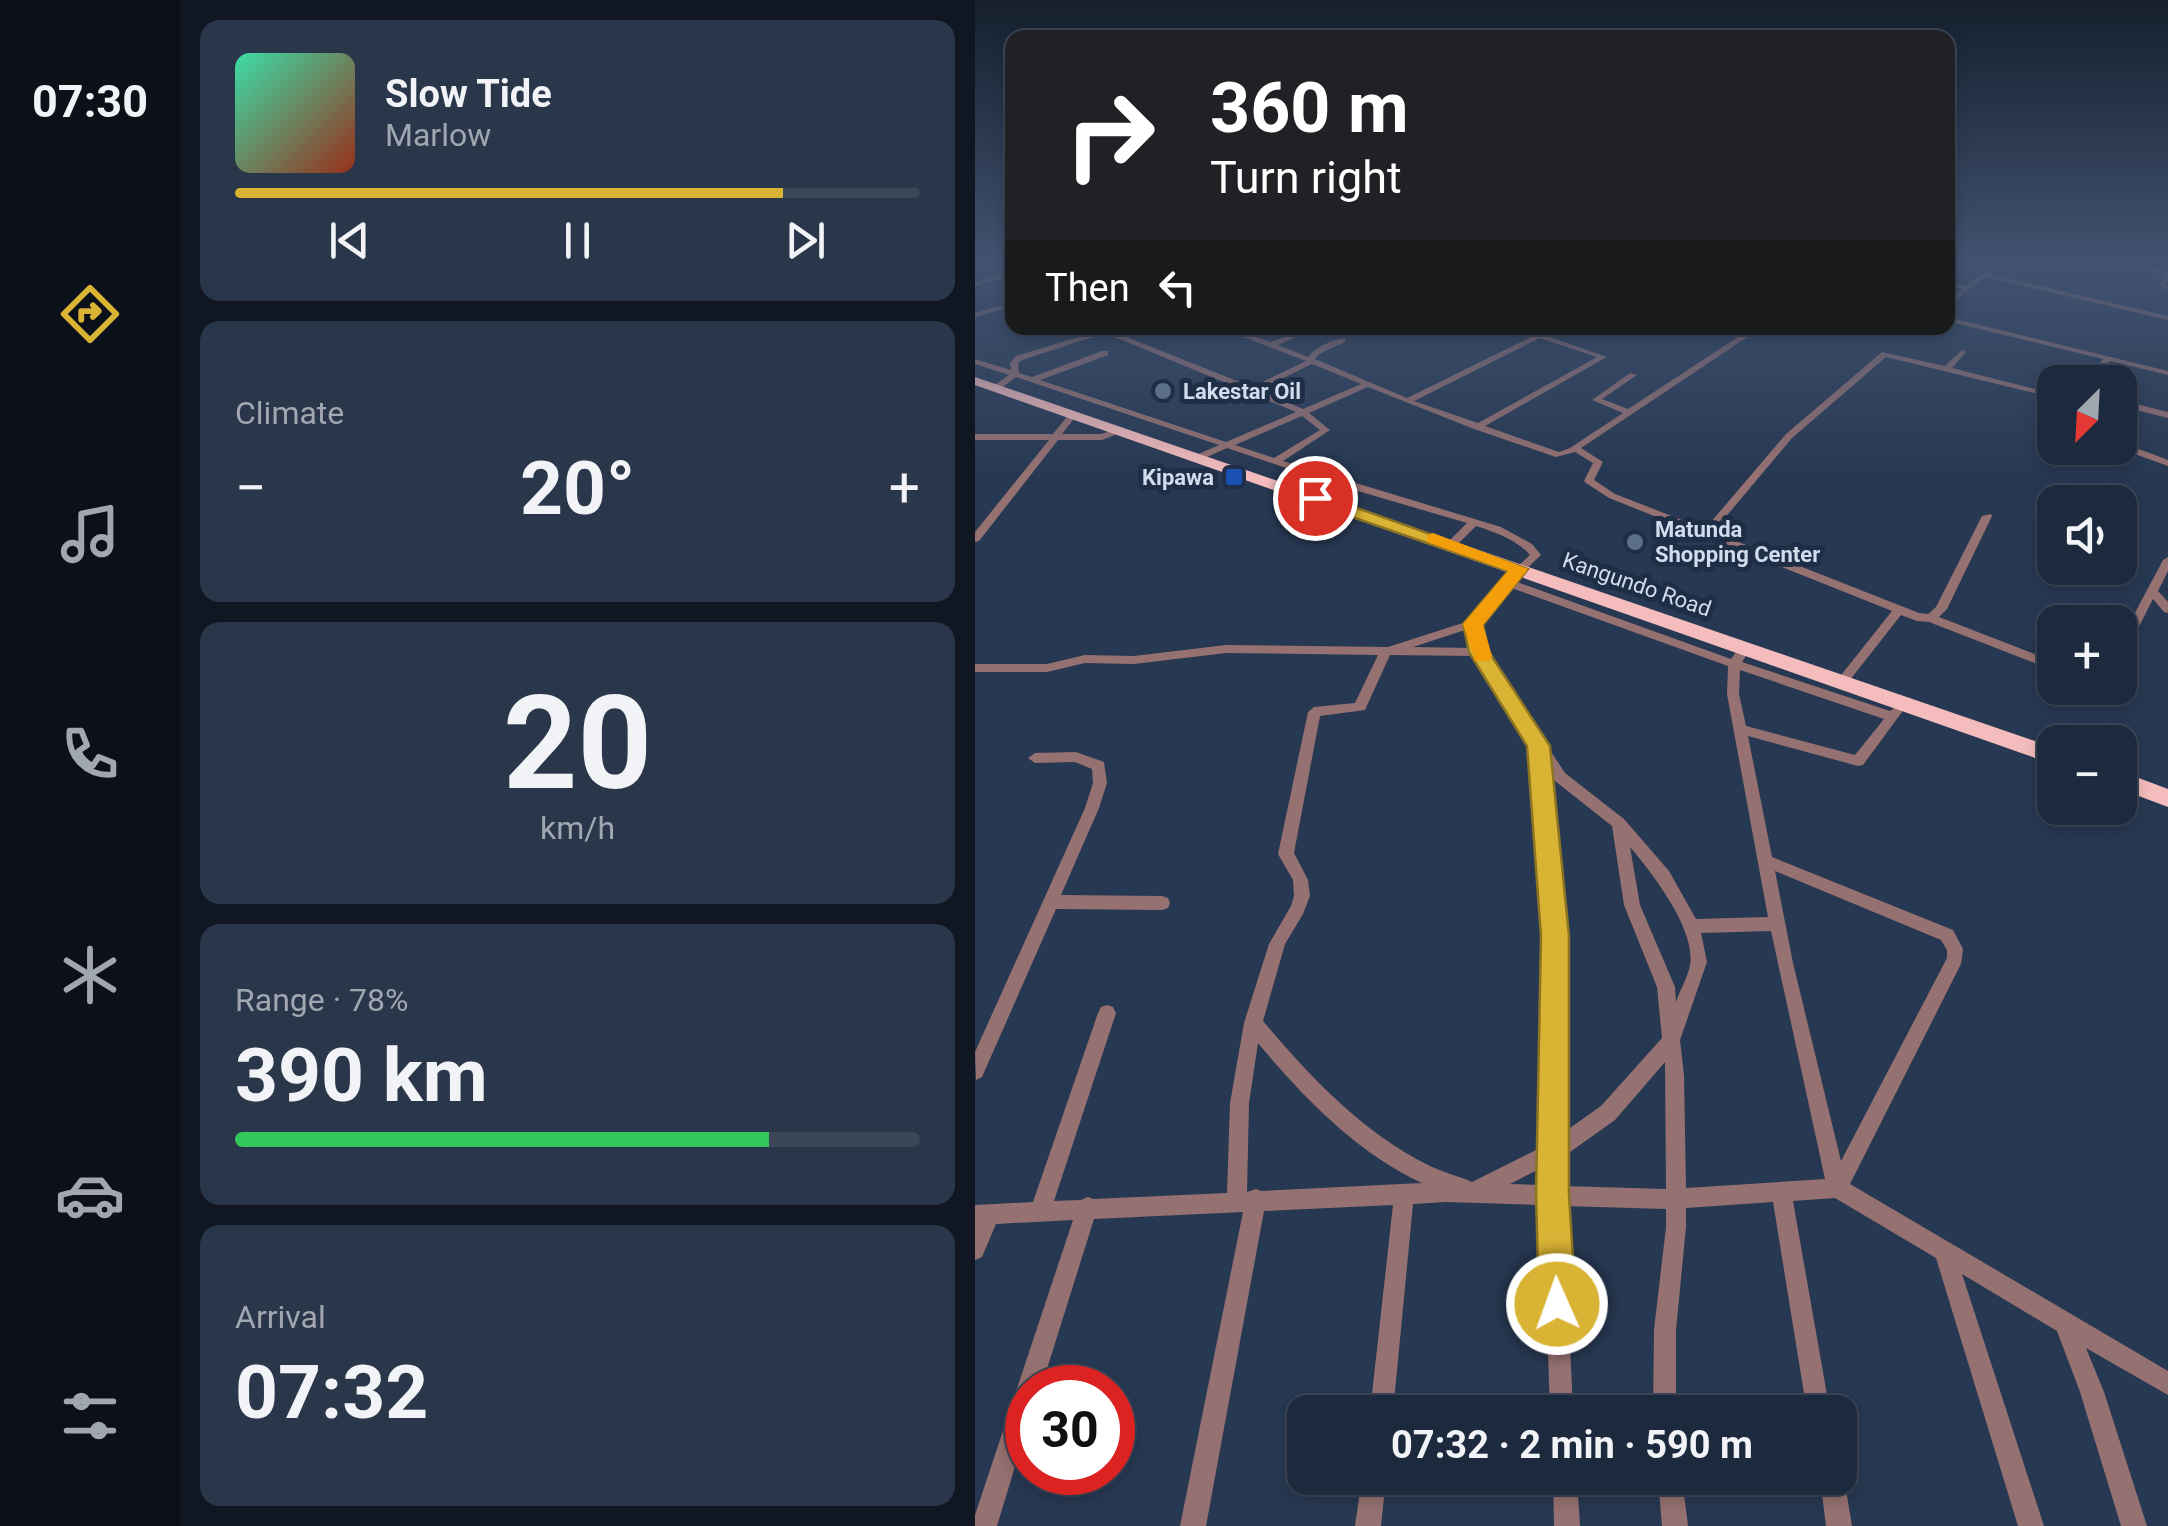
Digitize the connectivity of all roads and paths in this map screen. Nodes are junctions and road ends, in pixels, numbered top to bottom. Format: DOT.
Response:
graph roads {
  1 [pos="2006,333"];
  2 [pos="1085,335"];
  3 [pos="1117,335"];
  4 [pos="1243,335"];
  5 [pos="1255,335"];
  6 [pos="1296,335"];
  7 [pos="1541,335"];
  8 [pos="1740,335"];
  9 [pos="1744,336"];
  10 [pos="1249,337"];
  11 [pos="1342,340"];
  12 [pos="1271,345"];
  13 [pos="1962,352"];
  14 [pos="1105,353"];
  15 [pos="2108,358"];
  16 [pos="1310,360"];
  17 [pos="975,361"];
  18 [pos="2102,365"];
  19 [pos="1948,368"];
  20 [pos="2168,373"];
  21 [pos="1015,374"];
  22 [pos="1633,375"];
  23 [pos="1031,380"];
  24 [pos="975,381"];
  25 [pos="1366,386"];
  26 [pos="996,388"];
  27 [pos="1253,390"];
  28 [pos="2037,391"];
  29 [pos="1407,401"];
  30 [pos="2137,407"];
  31 [pos="1120,408"];
  32 [pos="1303,412"];
  33 [pos="1630,413"];
  34 [pos="1073,415"];
  35 [pos="2168,415"];
  36 [pos="1477,428"];
  37 [pos="1118,430"];
  38 [pos="1061,434"];
  39 [pos="975,438"];
  40 [pos="1207,440"];
  41 [pos="1227,446"];
  42 [pos="1575,448"];
  43 [pos="2137,451"];
  44 [pos="1254,454"];
  45 [pos="1189,455"];
  46 [pos="1277,461"];
  47 [pos="2168,463"];
  48 [pos="1228,469"];
  49 [pos="1318,475"];
  50 [pos="1294,492"];
  51 [pos="1987,516"];
  52 [pos="1473,523"];
  53 [pos="1708,532"];
  54 [pos="975,539"];
  55 [pos="1451,545"];
  56 [pos="2168,560"];
  57 [pos="1513,576"];
  58 [pos="2153,591"];
  59 [pos="1897,612"];
  60 [pos="2168,612"];
  61 [pos="2137,614"];
  62 [pos="1931,618"];
  63 [pos="1473,624"];
  64 [pos="1745,648"];
  65 [pos="1385,652"];
  66 [pos="1479,652"];
  67 [pos="2037,660"];
  68 [pos="1734,664"];
  69 [pos="975,668"];
  70 [pos="1843,682"];
  71 [pos="1897,710"];
  72 [pos="1741,729"];
  73 [pos="1539,746"];
  74 [pos="2037,752"];
  75 [pos="1035,758"];
  76 [pos="2137,786"];
  77 [pos="2168,798"];
  78 [pos="1619,823"];
  79 [pos="1766,861"];
  80 [pos="1049,902"];
  81 [pos="1162,903"];
  82 [pos="1777,924"];
  83 [pos="1691,926"];
  84 [pos="1107,1013"];
  85 [pos="1253,1023"];
  86 [pos="1671,1041"];
  87 [pos="975,1070"];
  88 [pos="1553,1152"];
  89 [pos="1837,1188"];
  90 [pos="1781,1191"];
  91 [pos="1473,1192"];
  92 [pos="1404,1194"];
  93 [pos="1553,1195"];
  94 [pos="1674,1199"];
  95 [pos="1247,1201"];
  96 [pos="1087,1207"];
  97 [pos="1040,1212"];
  98 [pos="982,1216"];
  99 [pos="975,1250"];
  100 [pos="1945,1254"];
  101 [pos="2066,1324"];
  102 [pos="1036,1365"];
  103 [pos="2168,1384"];
  104 [pos="1384,1395"];
  105 [pos="1561,1395"];
  106 [pos="1665,1395"];
  107 [pos="1816,1395"];
  108 [pos="1005,1461"];
  109 [pos="1372,1495"];
  110 [pos="1566,1495"];
  111 [pos="1672,1495"];
  112 [pos="1834,1495"];
  113 [pos="984,1526"];
  114 [pos="1193,1526"];
  115 [pos="1369,1526"];
  116 [pos="1567,1526"];
  117 [pos="1675,1526"];
  118 [pos="1839,1526"];
  119 [pos="2031,1526"];
  120 [pos="2134,1526"];
  1 -- 15 [label="street"];
  2 -- 21 [label="street"];
  3 -- 27 [label="street"];
  4 -- 10 [label="street"];
  5 -- 10 [label="street"];
  6 -- 12 [label="street"];
  7 -- 29 [label="street"];
  7 -- 36 [label="street"];
  8 -- 9 [label="street"];
  9 -- 33 [label="street"];
  10 -- 12 [label="street"];
  11 -- 16 [label="street"];
  12 -- 16 [label="street"];
  13 -- 19 [label="street"];
  14 -- 23 [label="street"];
  15 -- 18 [label="street"];
  15 -- 20 [label="street"];
  16 -- 25 [label="street"];
  16 -- 27 [label="street"];
  17 -- 21 [label="street"];
  19 -- 28 [label="street"];
  19 -- 53 [label="street"];
  21 -- 23 [label="street"];
  21 -- 26 [label="street"];
  22 -- 33 [label="street"];
  23 -- 31 [label="street"];
  24 -- 26 [label="highway, Kangundo Road"];
  25 -- 29 [label="street"];
  25 -- 32 [label="street"];
  26 -- 34 [label="highway, Kangundo Road"];
  27 -- 32 [label="street"];
  29 -- 36 [label="street"];
  30 -- 35 [label="street"];
  31 -- 37 [label="street"];
  31 -- 40 [label="street"];
  32 -- 41 [label="street"];
  32 -- 46 [label="street"];
  33 -- 42 [label="street"];
  34 -- 37 [label="highway, Kangundo Road"];
  34 -- 38 [label="street"];
  36 -- 42 [label="street"];
  37 -- 38 [label="street"];
  37 -- 45 [label="highway, Kangundo Road"];
  38 -- 39 [label="street"];
  38 -- 54 [label="street"];
  40 -- 41 [label="street"];
  40 -- 45 [label="street"];
  41 -- 44 [label="street"];
  41 -- 45 [label="street"];
  42 -- 53 [label="street"];
  43 -- 47 [label="street"];
  44 -- 46 [label="street"];
  44 -- 48 [label="street"];
  45 -- 48 [label="highway, Kangundo Road"];
  46 -- 49 [label="street"];
  48 -- 50 [label="highway, Kangundo Road"];
  49 -- 50 [label="street"];
  49 -- 52 [label="street"];
  50 -- 55 [label="highway, Kangundo Road"];
  51 -- 62 [label="street"];
  52 -- 55 [label="street"];
  52 -- 57 [label="street"];
  53 -- 59 [label="street"];
  55 -- 57 [label="highway, Kangundo Road"];
  56 -- 58 [label="street"];
  57 -- 63 [label="street"];
  57 -- 64 [label="highway, Kangundo Road"];
  57 -- 68 [label="street"];
  58 -- 60 [label="street"];
  58 -- 61 [label="street"];
  59 -- 62 [label="street"];
  59 -- 70 [label="street"];
  60 -- 61 [label="street"];
  62 -- 67 [label="street"];
  63 -- 65 [label="street"];
  63 -- 66 [label="street"];
  64 -- 68 [label="street"];
  64 -- 70 [label="highway, Kangundo Road"];
  65 -- 66 [label="street"];
  65 -- 69 [label="street"];
  65 -- 85 [label="street"];
  66 -- 73 [label="street"];
  68 -- 71 [label="street"];
  68 -- 72 [label="street"];
  70 -- 71 [label="highway, Kangundo Road"];
  71 -- 72 [label="street"];
  71 -- 74 [label="highway, Kangundo Road"];
  72 -- 79 [label="street"];
  73 -- 78 [label="street"];
  73 -- 88 [label="street"];
  75 -- 80 [label="street"];
  76 -- 77 [label="highway"];
  78 -- 83 [label="street"];
  78 -- 86 [label="street"];
  79 -- 82 [label="street"];
  79 -- 89 [label="street"];
  80 -- 81 [label="street"];
  80 -- 87 [label="street"];
  82 -- 83 [label="street"];
  82 -- 89 [label="street"];
  83 -- 86 [label="street"];
  84 -- 97 [label="street"];
  85 -- 91 [label="street"];
  85 -- 95 [label="street"];
  86 -- 88 [label="street"];
  86 -- 94 [label="street"];
  88 -- 91 [label="street"];
  88 -- 93 [label="street"];
  89 -- 90 [label="street"];
  89 -- 100 [label="street"];
  90 -- 94 [label="street"];
  90 -- 107 [label="street"];
  91 -- 92 [label="street"];
  91 -- 93 [label="street"];
  92 -- 95 [label="street"];
  92 -- 104 [label="street"];
  93 -- 94 [label="street"];
  93 -- 105 [label="street"];
  94 -- 106 [label="street"];
  95 -- 96 [label="street"];
  95 -- 114 [label="street"];
  96 -- 97 [label="street"];
  96 -- 102 [label="street"];
  97 -- 98 [label="street"];
  98 -- 99 [label="street"];
  100 -- 101 [label="street"];
  100 -- 119 [label="street"];
  101 -- 103 [label="street"];
  101 -- 120 [label="street"];
  108 -- 113 [label="street"];
  109 -- 115 [label="street"];
  110 -- 116 [label="street"];
  111 -- 117 [label="street"];
  112 -- 118 [label="street"];
}
